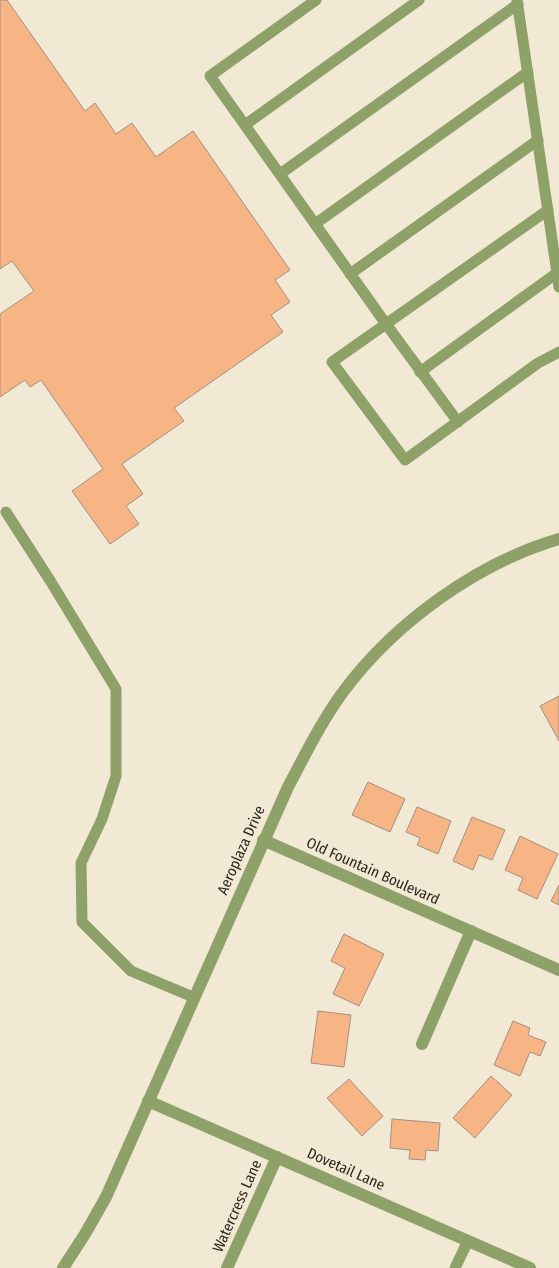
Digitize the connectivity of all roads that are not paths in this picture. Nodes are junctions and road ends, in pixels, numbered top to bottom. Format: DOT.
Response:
graph roads {
  1 [pos="316,0"];
  2 [pos="420,0"];
  3 [pos="518,2"];
  4 [pos="528,72"];
  5 [pos="245,125"];
  6 [pos="538,140"];
  7 [pos="280,174"];
  8 [pos="548,210"];
  9 [pos="315,224"];
  10 [pos="557,273"];
  11 [pos="350,274"];
  12 [pos="559,287"];
  13 [pos="386,324"];
  14 [pos="559,352"];
  15 [pos="420,372"];
  16 [pos="458,422"];
  17 [pos="6,512"];
  18 [pos="559,539"];
  19 [pos="263,840"];
  20 [pos="471,931"];
  21 [pos="559,970"];
  22 [pos="193,998"];
  23 [pos="422,1044"];
  24 [pos="148,1101"];
  25 [pos="277,1157"];
  26 [pos="468,1241"];
  27 [pos="229,1267"];
  28 [pos="63,1268"];
  29 [pos="455,1268"];
  30 [pos="530,1268"];
  1 -- 5 [label="lane"];
  2 -- 5 [label="lane"];
  3 -- 4 [label="lane"];
  3 -- 7 [label="lane"];
  4 -- 6 [label="lane"];
  4 -- 9 [label="lane"];
  5 -- 7 [label="lane"];
  6 -- 8 [label="lane"];
  6 -- 11 [label="lane"];
  7 -- 9 [label="lane"];
  8 -- 10 [label="lane"];
  8 -- 13 [label="lane"];
  9 -- 11 [label="lane"];
  10 -- 12 [label="lane"];
  10 -- 15 [label="lane"];
  11 -- 13 [label="lane"];
  13 -- 15 [label="lane"];
  13 -- 16 [label="lane"];
  14 -- 16 [label="lane"];
  15 -- 16 [label="lane"];
  17 -- 22 [label="lane"];
  18 -- 19 [label="street, Aeroplaza Drive"];
  19 -- 20 [label="street, Old Fountain Boulevard"];
  19 -- 22 [label="street, Aeroplaza Drive"];
  20 -- 21 [label="street, Old Fountain Boulevard"];
  20 -- 23 [label="street"];
  22 -- 24 [label="street, Aeroplaza Drive"];
  24 -- 25 [label="street, Dovetail Lane"];
  24 -- 28 [label="street, Aeroplaza Drive"];
  25 -- 26 [label="street, Dovetail Lane"];
  25 -- 27 [label="street, Watercress Lane"];
  26 -- 29 [label="lane"];
  26 -- 30 [label="street, Dovetail Lane"];
}
